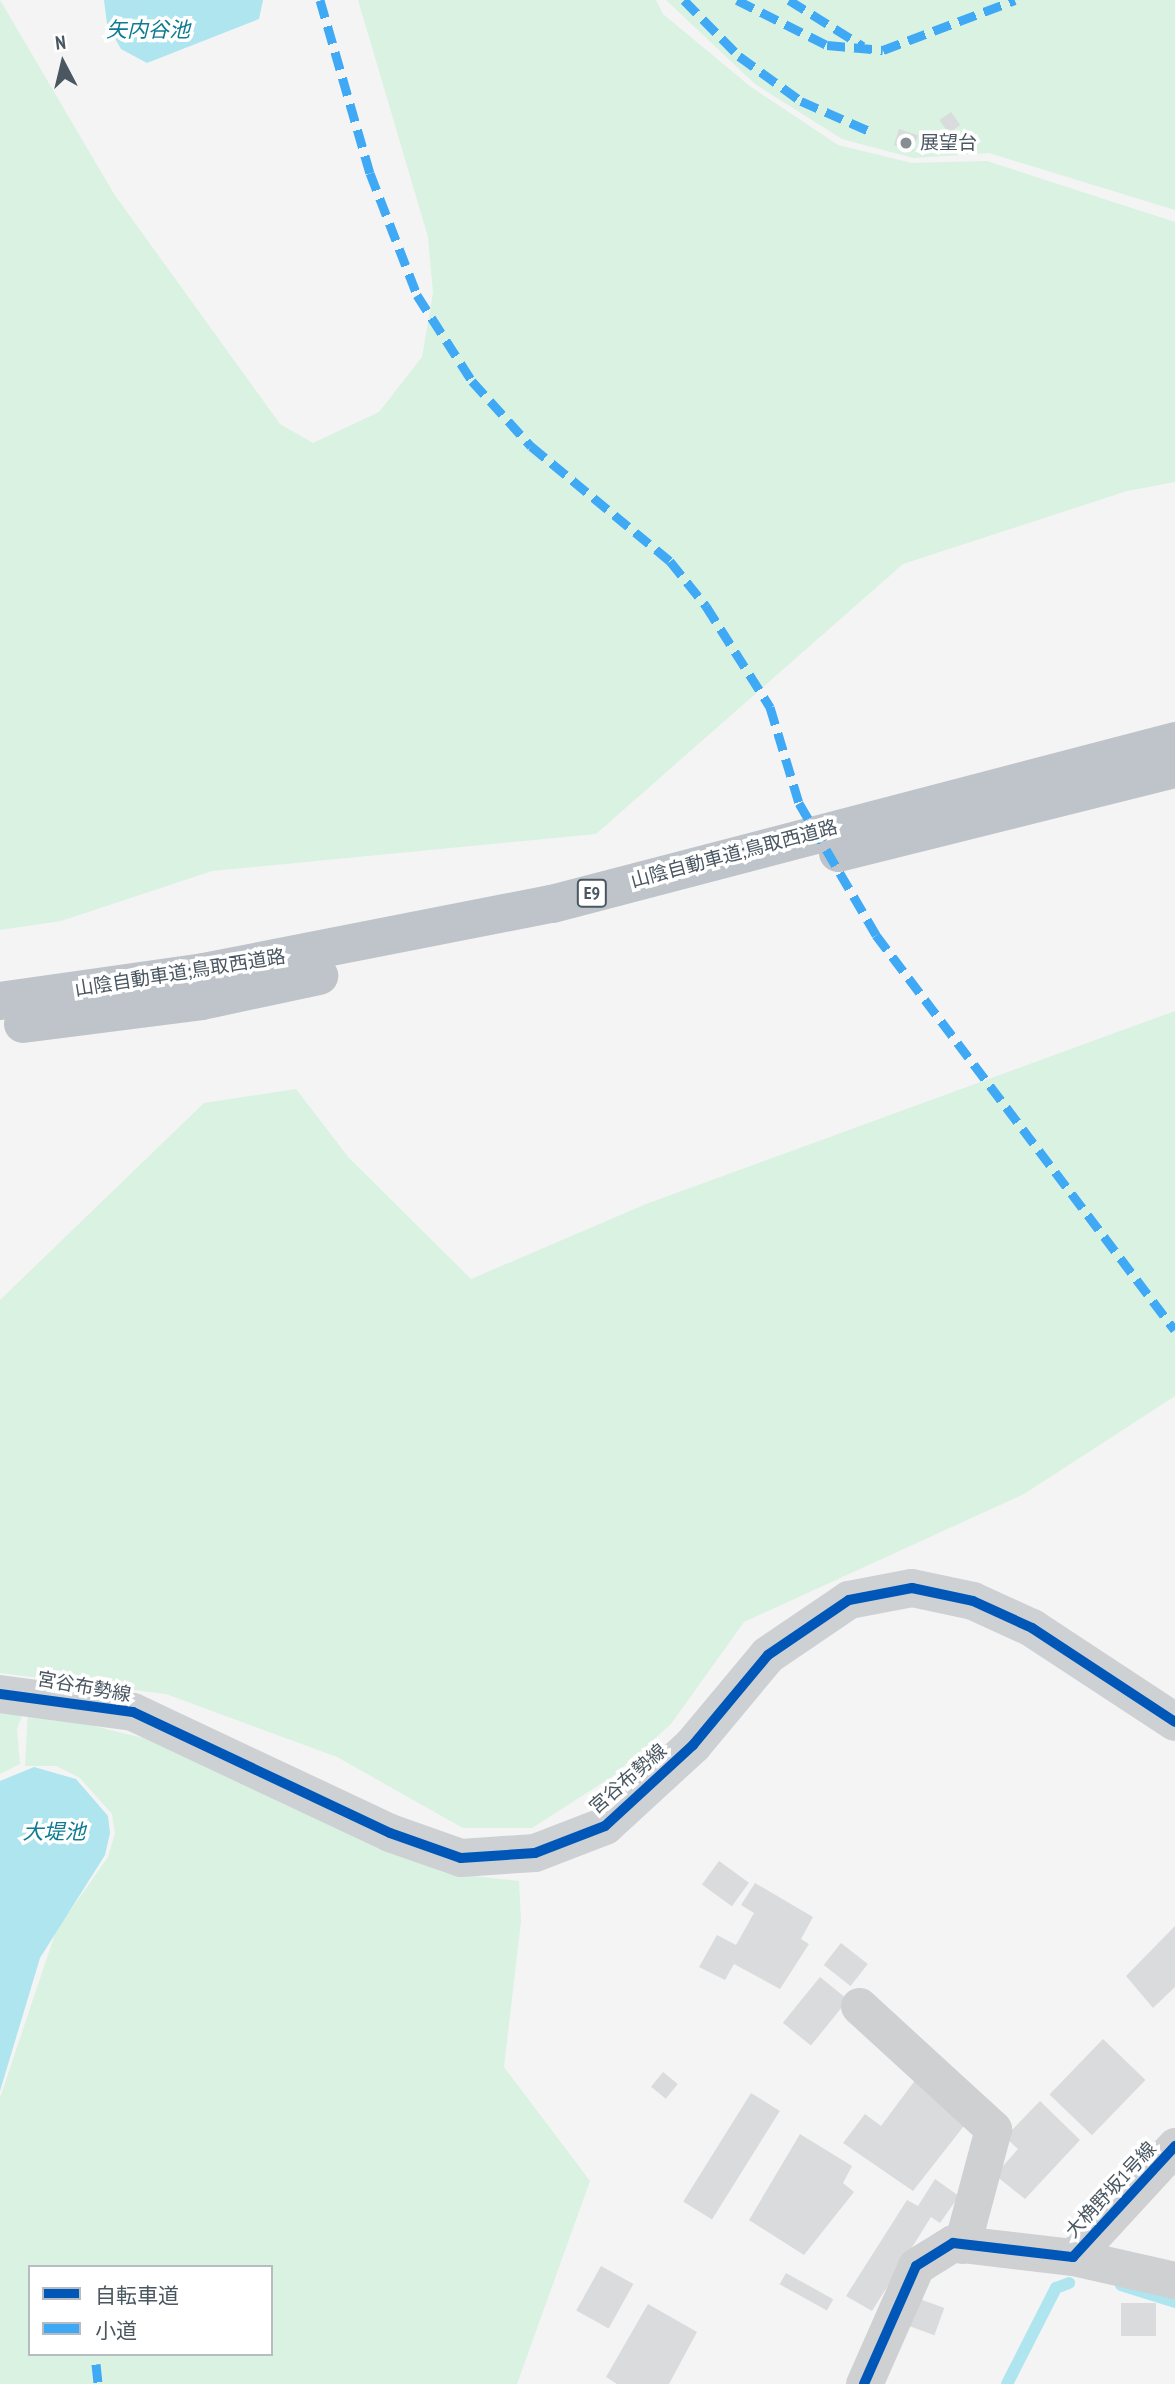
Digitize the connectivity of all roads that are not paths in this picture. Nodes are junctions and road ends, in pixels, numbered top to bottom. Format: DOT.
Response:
graph roads {
  1 [pos="1175,741"];
  2 [pos="1175,769"];
  3 [pos="0,1001"];
  4 [pos="0,1027"];
  5 [pos="0,1693"];
  6 [pos="1175,1722"];
  7 [pos="859,2006"];
  8 [pos="1175,2147"];
  9 [pos="962,2245"];
  10 [pos="1073,2257"];
  11 [pos="1175,2280"];
  12 [pos="864,2384"];
  1 -- 3 [label="highway, 山陰自動車道;鳥取西道路 / E9"];
  2 -- 4 [label="highway, 山陰自動車道;鳥取西道路 / E9"];
  5 -- 6 [label="street, 宮谷布勢線"];
  7 -- 9 [label="street"];
  8 -- 10 [label="street, 大桷野坂1号線"];
  9 -- 10 [label="street, 大桷野坂1号線"];
  9 -- 12 [label="street, 大桷野坂1号線"];
  10 -- 11 [label="street"];
}
